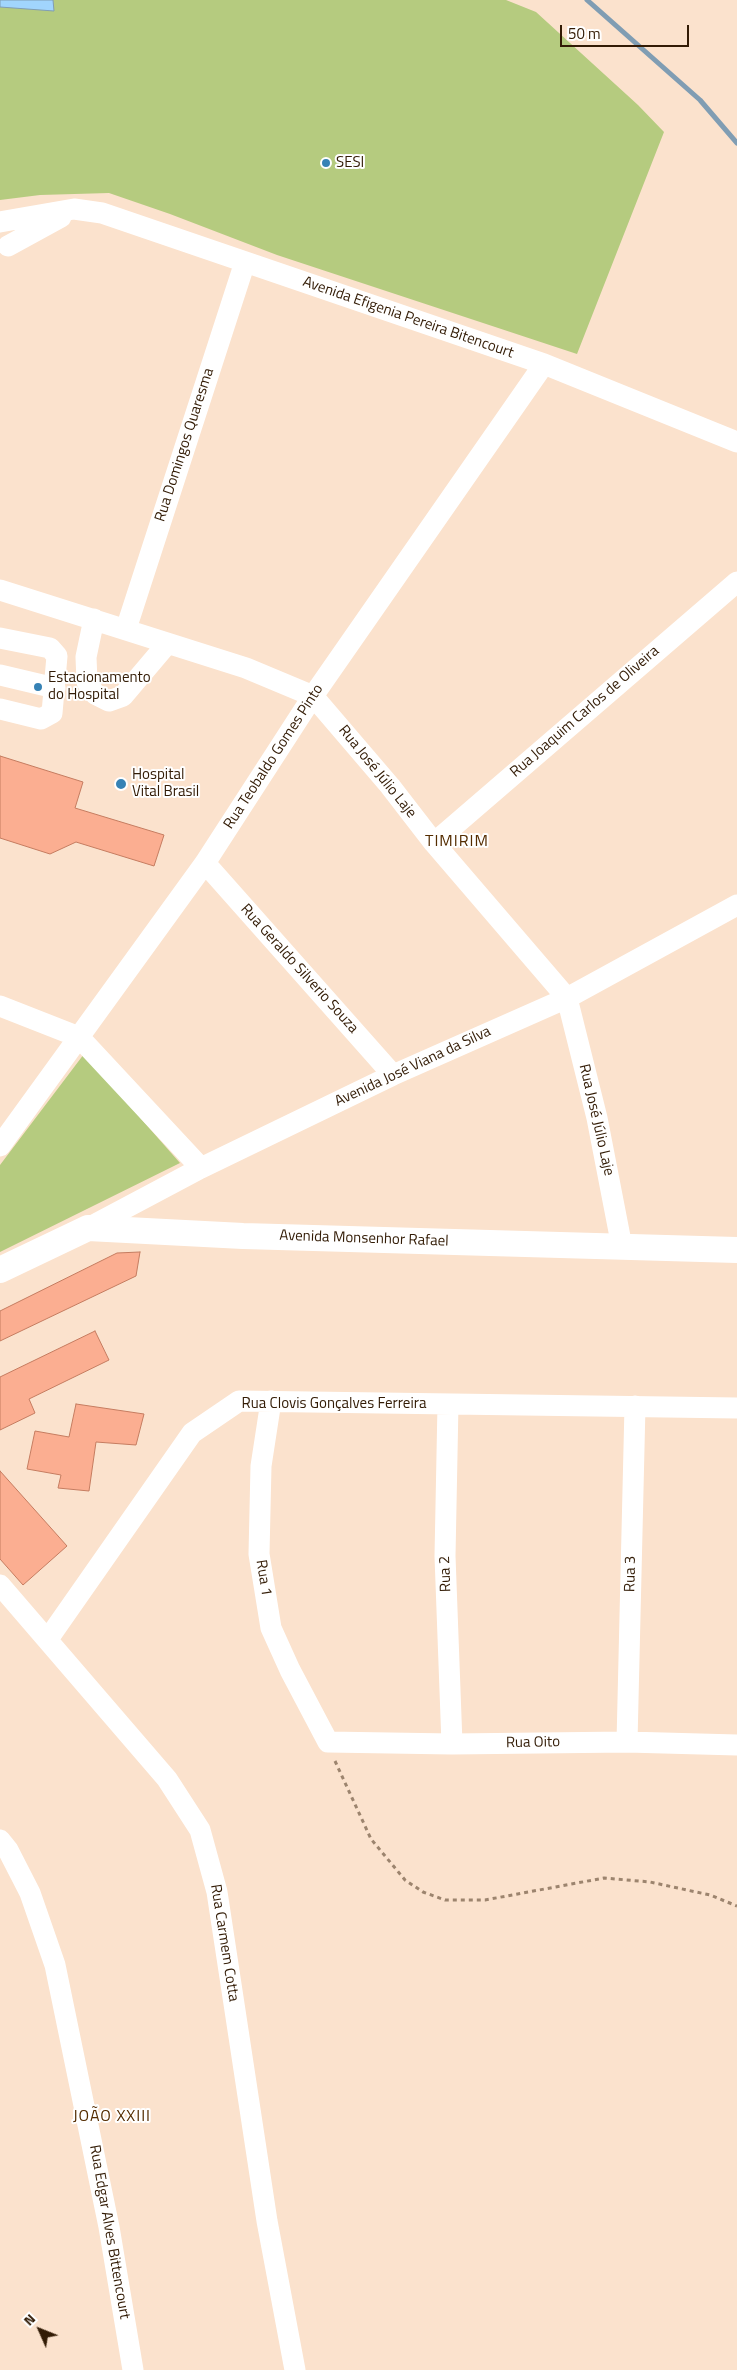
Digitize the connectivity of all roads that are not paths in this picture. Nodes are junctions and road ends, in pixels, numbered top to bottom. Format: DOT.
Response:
graph roads {
  1 [pos="74,209"];
  2 [pos="0,222"];
  3 [pos="3,255"];
  4 [pos="245,262"];
  5 [pos="544,364"];
  6 [pos="737,442"];
  7 [pos="737,582"];
  8 [pos="0,590"];
  9 [pos="94,619"];
  10 [pos="126,629"];
  11 [pos="0,638"];
  12 [pos="167,644"];
  13 [pos="0,676"];
  14 [pos="55,688"];
  15 [pos="313,696"];
  16 [pos="0,709"];
  17 [pos="434,843"];
  18 [pos="205,863"];
  19 [pos="737,905"];
  20 [pos="567,998"];
  21 [pos="0,1006"];
  22 [pos="79,1037"];
  23 [pos="393,1074"];
  24 [pos="0,1146"];
  25 [pos="201,1168"];
  26 [pos="88,1228"];
  27 [pos="622,1248"];
  28 [pos="737,1250"];
  29 [pos="4,1266"];
  30 [pos="271,1401"];
  31 [pos="448,1404"];
  32 [pos="635,1406"];
  33 [pos="737,1408"];
  34 [pos="0,1585"];
  35 [pos="48,1638"];
  36 [pos="328,1742"];
  37 [pos="627,1742"];
  38 [pos="452,1744"];
  39 [pos="737,1745"];
  40 [pos="0,1840"];
  41 [pos="133,2370"];
  42 [pos="295,2370"];
  1 -- 2 [label="street, Avenida Efigenia Pereira Bitencourt"];
  1 -- 3 [label="street"];
  1 -- 4 [label="street, Avenida Efigenia Pereira Bitencourt"];
  2 -- 3 [label="street"];
  4 -- 5 [label="street, Avenida Efigenia Pereira Bitencourt"];
  4 -- 10 [label="street, Rua Domingos Quaresma"];
  5 -- 6 [label="street, Avenida Efigenia Pereira Bitencourt"];
  5 -- 15 [label="street, Rua Teobaldo Gomes Pinto"];
  7 -- 17 [label="street, Rua Joaquim Carlos de Oliveira"];
  8 -- 9 [label="street, Rua José Júlio Laje"];
  9 -- 10 [label="street, Rua José Júlio Laje"];
  9 -- 12 [label="street"];
  10 -- 12 [label="street, Rua José Júlio Laje"];
  11 -- 14 [label="street"];
  12 -- 15 [label="street, Rua José Júlio Laje"];
  13 -- 14 [label="street"];
  14 -- 16 [label="street"];
  15 -- 17 [label="street, Rua José Júlio Laje"];
  15 -- 18 [label="street, Rua Teobaldo Gomes Pinto"];
  17 -- 20 [label="street, Rua José Júlio Laje"];
  18 -- 22 [label="street, Rua Teobaldo Gomes Pinto"];
  18 -- 23 [label="street, Rua Geraldo Silverio Souza"];
  19 -- 20 [label="street, Avenida José Viana da Silva"];
  20 -- 23 [label="street, Avenida José Viana da Silva"];
  20 -- 27 [label="street, Rua José Júlio Laje"];
  21 -- 22 [label="street"];
  22 -- 24 [label="street, Rua Teobaldo Gomes Pinto"];
  22 -- 25 [label="street"];
  23 -- 25 [label="street, Avenida José Viana da Silva"];
  25 -- 26 [label="street, Avenida José Viana da Silva"];
  26 -- 27 [label="main road, Avenida Monsenhor Rafael"];
  26 -- 29 [label="main road, Avenida Monsenhor Rafael"];
  27 -- 28 [label="main road, Avenida Monsenhor Rafael"];
  30 -- 31 [label="street, Rua Clovis Gonçalves Ferreira"];
  30 -- 35 [label="street, Rua Clovis Gonçalves Ferreira"];
  30 -- 36 [label="street, Rua 1"];
  31 -- 32 [label="street, Rua Clovis Gonçalves Ferreira"];
  31 -- 38 [label="street, Rua 2"];
  32 -- 33 [label="street, Rua Clovis Gonçalves Ferreira"];
  32 -- 37 [label="street, Rua 3"];
  34 -- 35 [label="street, Rua Carmem Cotta"];
  35 -- 42 [label="street, Rua Carmem Cotta"];
  36 -- 38 [label="street, Rua Oito"];
  37 -- 38 [label="street, Rua Oito"];
  37 -- 39 [label="street, Rua Oito"];
  40 -- 41 [label="street, Rua Edgar Alves Bittencourt"];
}
